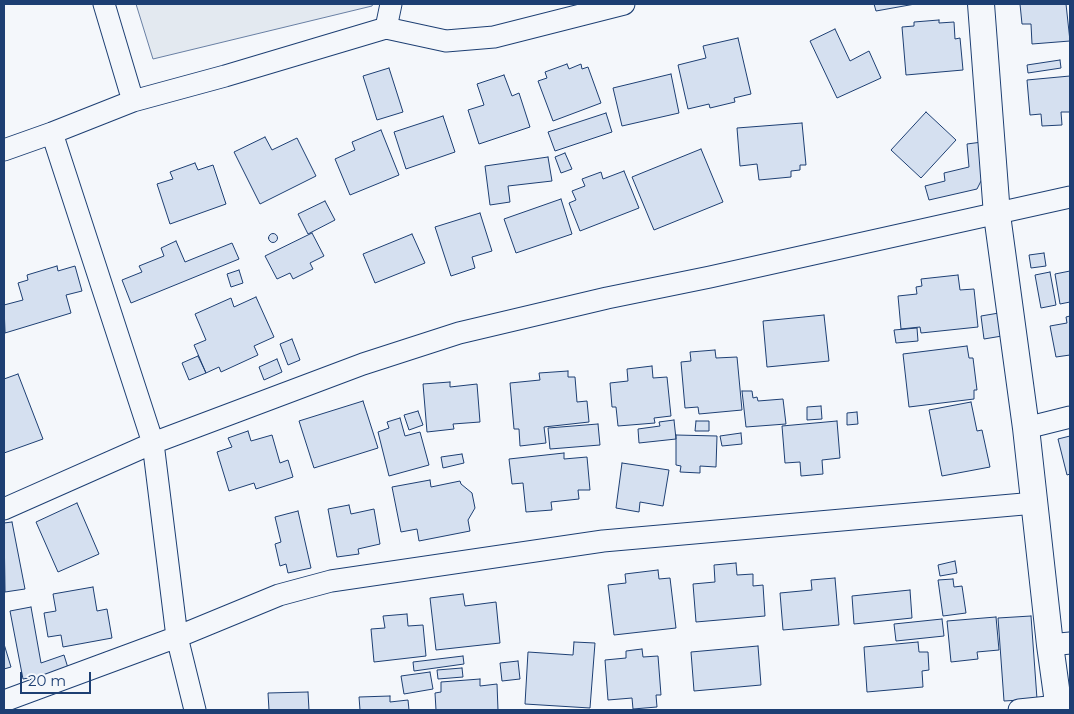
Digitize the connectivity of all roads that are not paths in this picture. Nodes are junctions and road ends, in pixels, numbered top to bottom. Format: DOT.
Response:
graph roads {
  1 [pos="104,4"];
  2 [pos="391,4"];
  3 [pos="624,4"];
  4 [pos="981,4"];
  5 [pos="386,28"];
  6 [pos="133,101"];
  7 [pos="52,134"];
  8 [pos="4,150"];
  9 [pos="1070,197"];
  10 [pos="997,215"];
  11 [pos="1070,417"];
  12 [pos="1026,428"];
  13 [pos="153,443"];
  14 [pos="1035,503"];
  15 [pos="4,509"];
  16 [pos="177,637"];
  17 [pos="1060,644"];
  18 [pos="4,701"];
  19 [pos="1059,708"];
  20 [pos="196,710"];
  21 [pos="1019,710"];
  1 -- 6 [label="street"];
  2 -- 5 [label="street"];
  3 -- 5 [label="street"];
  4 -- 10 [label="street"];
  5 -- 6 [label="street"];
  6 -- 7 [label="street"];
  7 -- 8 [label="street"];
  7 -- 13 [label="street"];
  9 -- 10 [label="street"];
  10 -- 12 [label="street"];
  10 -- 13 [label="street"];
  11 -- 12 [label="street"];
  12 -- 14 [label="street"];
  13 -- 15 [label="street"];
  13 -- 16 [label="street"];
  14 -- 16 [label="street"];
  14 -- 17 [label="street"];
  16 -- 18 [label="street"];
  16 -- 20 [label="street"];
  17 -- 19 [label="street"];
  19 -- 21 [label="street"];
}
